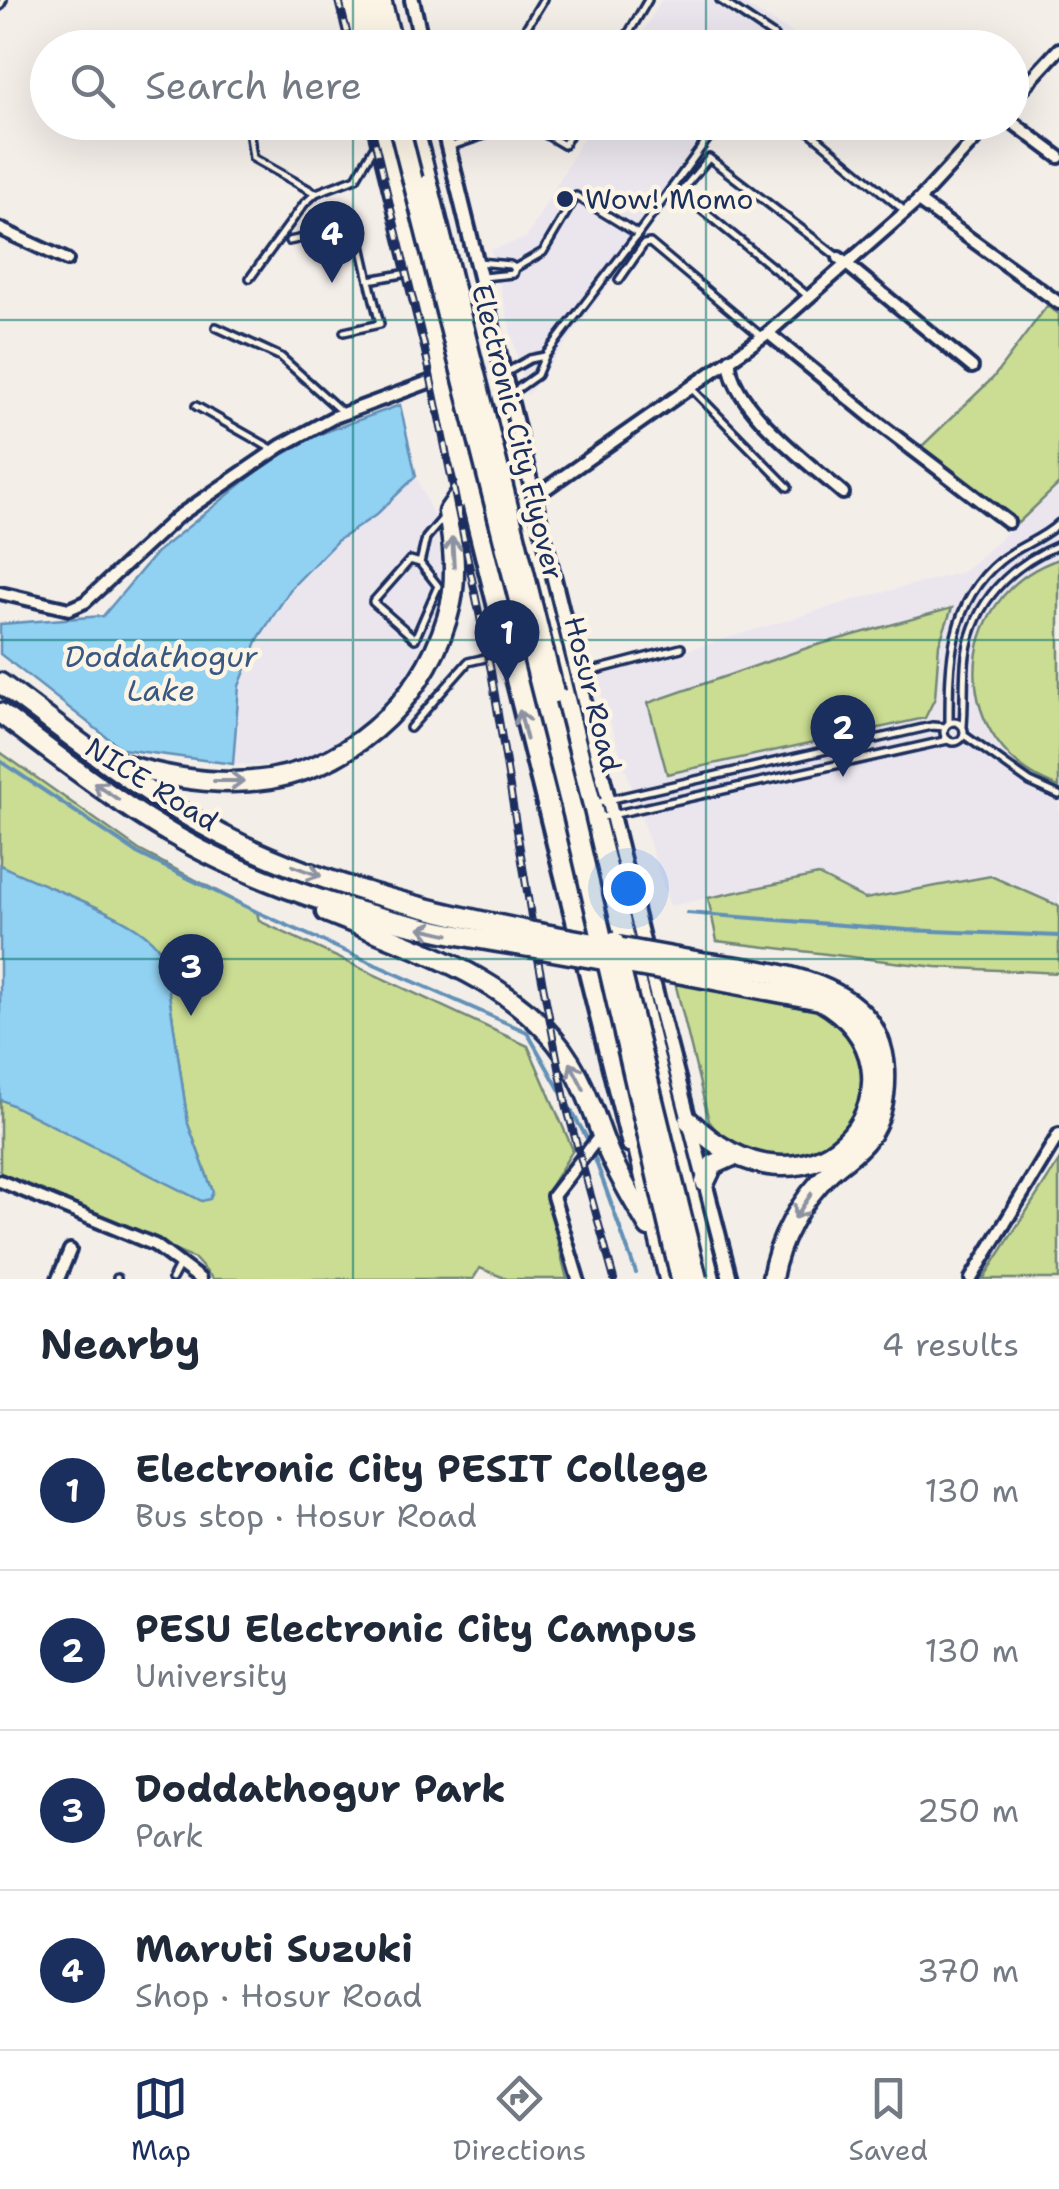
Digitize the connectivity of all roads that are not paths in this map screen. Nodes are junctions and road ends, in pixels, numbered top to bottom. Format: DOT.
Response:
graph roads {
  1 [pos="344,0"];
  2 [pos="357,0"];
  3 [pos="368,0"];
  4 [pos="381,0"];
  5 [pos="390,0"];
  6 [pos="412,0"];
  7 [pos="543,0"];
  8 [pos="648,0"];
  9 [pos="720,0"];
  10 [pos="352,30"];
  11 [pos="364,30"];
  12 [pos="375,30"];
  13 [pos="388,30"];
  14 [pos="398,30"];
  15 [pos="419,30"];
  16 [pos="525,30"];
  17 [pos="630,30"];
  18 [pos="765,30"];
  19 [pos="1059,49"];
  20 [pos="1029,82"];
  21 [pos="1029,135"];
  22 [pos="250,140"];
  23 [pos="391,140"];
  24 [pos="403,140"];
  25 [pos="416,140"];
  26 [pos="425,140"];
  27 [pos="447,140"];
  28 [pos="470,140"];
  29 [pos="707,140"];
  30 [pos="820,140"];
  31 [pos="975,140"];
  32 [pos="379,142"];
  33 [pos="448,147"];
  34 [pos="1059,158"];
  35 [pos="316,193"];
  36 [pos="918,202"];
  37 [pos="906,212"];
  38 [pos="0,229"];
  39 [pos="638,234"];
  40 [pos="289,241"];
  41 [pos="67,260"];
  42 [pos="476,261"];
  43 [pos="843,261"];
  44 [pos="515,268"];
  45 [pos="411,273"];
  46 [pos="480,277"];
  47 [pos="250,278"];
  48 [pos="370,280"];
  49 [pos="619,280"];
  50 [pos="809,297"];
  51 [pos="1059,303"];
  52 [pos="216,327"];
  53 [pos="344,332"];
  54 [pos="765,335"];
  55 [pos="545,356"];
  56 [pos="730,360"];
  57 [pos="972,368"];
  58 [pos="504,374"];
  59 [pos="437,379"];
  60 [pos="691,388"];
  61 [pos="509,395"];
  62 [pos="196,406"];
  63 [pos="344,414"];
  64 [pos="275,450"];
  65 [pos="469,480"];
  66 [pos="788,487"];
  67 [pos="843,494"];
  68 [pos="534,496"];
  69 [pos="448,512"];
  70 [pos="1008,522"];
  71 [pos="1059,523"];
  72 [pos="1029,540"];
  73 [pos="1059,545"];
  74 [pos="1038,554"];
  75 [pos="420,563"];
  76 [pos="0,593"];
  77 [pos="681,648"];
  78 [pos="506,653"];
  79 [pos="578,675"];
  80 [pos="0,683"];
  81 [pos="0,713"];
  82 [pos="947,725"];
  83 [pos="963,726"];
  84 [pos="410,728"];
  85 [pos="964,735"];
  86 [pos="948,740"];
  87 [pos="100,757"];
  88 [pos="1059,795"];
  89 [pos="602,809"];
  90 [pos="284,886"];
  91 [pos="529,939"];
  92 [pos="688,968"];
  93 [pos="689,1121"];
  94 [pos="602,1133"];
  95 [pos="1059,1134"];
  96 [pos="735,1155"];
  97 [pos="0,1181"];
  98 [pos="705,1182"];
  99 [pos="649,1227"];
  100 [pos="70,1250"];
  101 [pos="180,1263"];
  102 [pos="58,1279"];
  103 [pos="172,1279"];
  104 [pos="200,1279"];
  105 [pos="578,1279"];
  106 [pos="661,1279"];
  107 [pos="669,1279"];
  108 [pos="681,1279"];
  109 [pos="697,1279"];
  110 [pos="710,1279"];
  111 [pos="730,1279"];
  112 [pos="772,1279"];
  113 [pos="971,1279"];
  1 -- 10 [label="street"];
  2 -- 11 [label="highway"];
  3 -- 12 [label="highway"];
  4 -- 13 [label="highway"];
  5 -- 14 [label="highway"];
  6 -- 15 [label="street"];
  7 -- 16 [label="lane"];
  8 -- 17 [label="lane"];
  9 -- 18 [label="lane"];
  19 -- 20 [label="street"];
  21 -- 34 [label="street"];
  22 -- 35 [label="lane"];
  23 -- 65 [label="highway"];
  24 -- 108 [label="highway, Electronic City Flyover, bridge"];
  25 -- 109 [label="highway, Electronic City Flyover, bridge"];
  26 -- 89 [label="highway, Hosur Road"];
  27 -- 33 [label="street, Hosur Road"];
  28 -- 33 [label="lane"];
  29 -- 39 [label="lane"];
  30 -- 37 [label="lane"];
  31 -- 36 [label="street"];
  32 -- 35 [label="lane"];
  32 -- 45 [label="street"];
  33 -- 42 [label="street, Hosur Road"];
  35 -- 47 [label="lane"];
  36 -- 37 [label="street"];
  36 -- 51 [label="street"];
  37 -- 43 [label="street"];
  38 -- 41 [label="street"];
  39 -- 44 [label="lane"];
  39 -- 55 [label="lane"];
  40 -- 48 [label="lane"];
  42 -- 44 [label="lane"];
  42 -- 46 [label="street, Hosur Road"];
  43 -- 50 [label="street"];
  43 -- 50 [label="lane"];
  43 -- 57 [label="street"];
  44 -- 46 [label="lane"];
  45 -- 48 [label="lane"];
  45 -- 59 [label="street"];
  46 -- 58 [label="street, Hosur Road"];
  48 -- 53 [label="lane"];
  49 -- 54 [label="lane"];
  50 -- 54 [label="street"];
  52 -- 63 [label="lane"];
  54 -- 56 [label="street"];
  54 -- 70 [label="street"];
  55 -- 58 [label="lane"];
  55 -- 61 [label="lane"];
  56 -- 60 [label="street"];
  56 -- 67 [label="street"];
  58 -- 61 [label="street, Hosur Road"];
  59 -- 63 [label="street"];
  59 -- 65 [label="street"];
  60 -- 66 [label="lane"];
  60 -- 68 [label="street"];
  61 -- 68 [label="street, Hosur Road"];
  62 -- 64 [label="lane"];
  63 -- 64 [label="street"];
  64 -- 76 [label="street"];
  65 -- 69 [label="highway"];
  65 -- 78 [label="street"];
  65 -- 107 [label="highway"];
  68 -- 79 [label="street, Hosur Road"];
  69 -- 75 [label="lane"];
  87 -- 69 [label="highway, one-way"];
  71 -- 72 [label="lane"];
  72 -- 74 [label="lane"];
  72 -- 82 [label="lane"];
  73 -- 74 [label="lane"];
  74 -- 83 [label="lane"];
  75 -- 75 [label="lane"];
  77 -- 79 [label="lane"];
  78 -- 84 [label="lane"];
  99 -- 78 [label="street, one-way"];
  79 -- 89 [label="street, Hosur Road"];
  80 -- 87 [label="highway, NICE Road"];
  90 -- 81 [label="highway, NICE Road, one-way"];
  82 -- 83 [label="lane"];
  82 -- 86 [label="lane"];
  82 -- 89 [label="lane"];
  83 -- 85 [label="lane"];
  85 -- 86 [label="lane"];
  85 -- 88 [label="lane"];
  86 -- 89 [label="lane"];
  87 -- 91 [label="highway, NICE Road, one-way"];
  89 -- 93 [label="street, Hosur Road"];
  89 -- 110 [label="highway, Hosur Road"];
  91 -- 90 [label="highway, one-way"];
  94 -- 90 [label="highway, one-way"];
  91 -- 92 [label="highway, bridge"];
  92 -- 96 [label="highway"];
  92 -- 112 [label="highway, one-way"];
  93 -- 96 [label="highway"];
  93 -- 98 [label="street, Hosur Road"];
  94 -- 99 [label="highway"];
  94 -- 105 [label="street"];
  95 -- 113 [label="street"];
  96 -- 98 [label="highway"];
  97 -- 101 [label="street"];
  98 -- 111 [label="street, Hosur Road"];
  99 -- 106 [label="street"];
  100 -- 102 [label="street"];
  101 -- 103 [label="lane"];
  101 -- 104 [label="street"];
}
